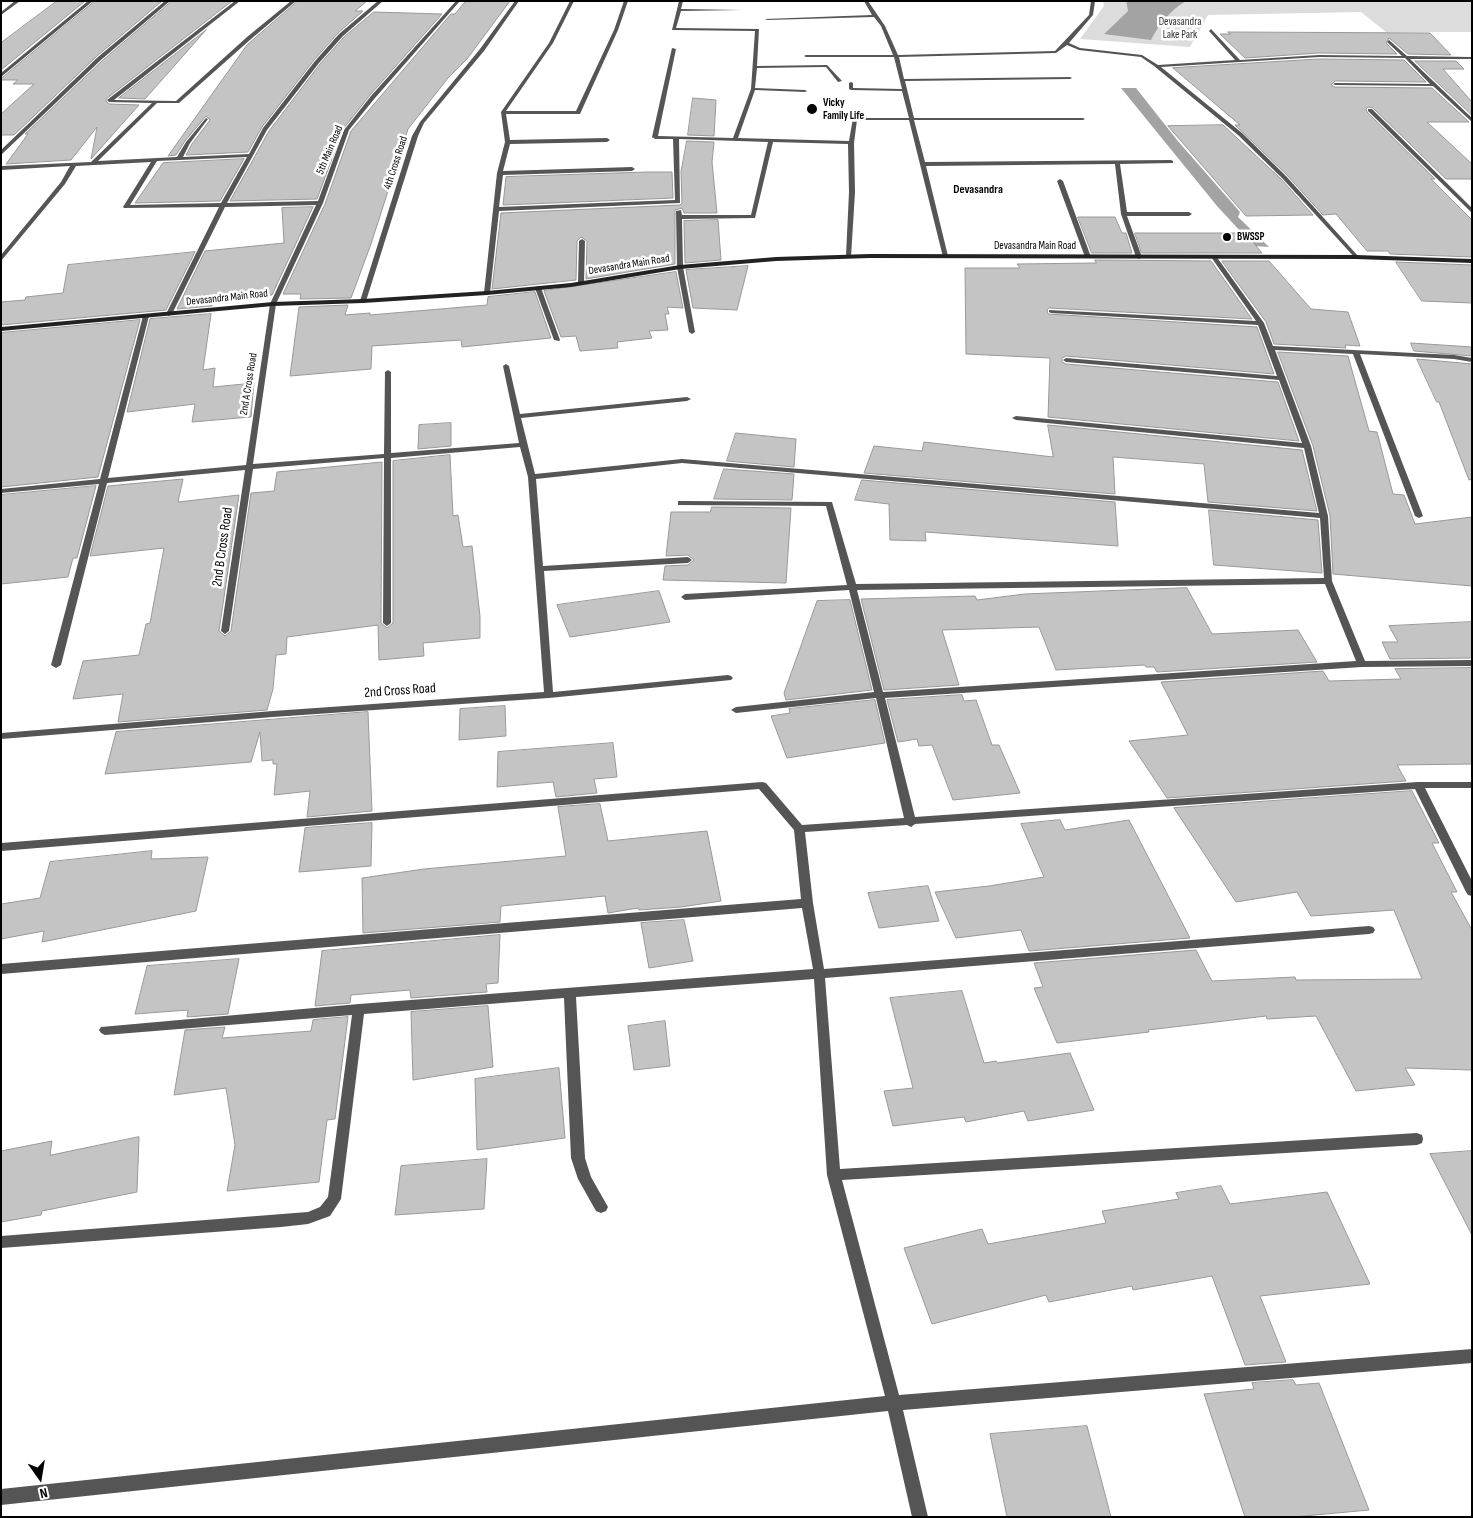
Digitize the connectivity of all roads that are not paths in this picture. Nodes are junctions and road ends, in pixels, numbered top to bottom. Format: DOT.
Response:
graph roads {
  1 [pos="18,1"];
  2 [pos="91,1"];
  3 [pos="168,1"];
  4 [pos="238,1"];
  5 [pos="294,1"];
  6 [pos="381,1"];
  7 [pos="458,1"];
  8 [pos="517,1"];
  9 [pos="572,1"];
  10 [pos="626,1"];
  11 [pos="681,1"];
  12 [pos="866,1"];
  13 [pos="1093,1"];
  14 [pos="679,10"];
  15 [pos="740,10"];
  16 [pos="1,14"];
  17 [pos="875,16"];
  18 [pos="767,19"];
  19 [pos="1211,30"];
  20 [pos="1389,41"];
  21 [pos="1066,44"];
  22 [pos="674,49"];
  23 [pos="806,56"];
  24 [pos="896,56"];
  25 [pos="1404,56"];
  26 [pos="1472,58"];
  27 [pos="1239,61"];
  28 [pos="1157,66"];
  29 [pos="754,67"];
  30 [pos="1,76"];
  31 [pos="1070,78"];
  32 [pos="901,80"];
  33 [pos="840,81"];
  34 [pos="851,83"];
  35 [pos="1335,84"];
  36 [pos="1433,84"];
  37 [pos="753,90"];
  38 [pos="904,90"];
  39 [pos="805,91"];
  40 [pos="155,103"];
  41 [pos="1370,110"];
  42 [pos="502,112"];
  43 [pos="911,118"];
  44 [pos="206,119"];
  45 [pos="1083,119"];
  46 [pos="1471,120"];
  47 [pos="676,138"];
  48 [pos="608,140"];
  49 [pos="735,140"];
  50 [pos="772,140"];
  51 [pos="508,142"];
  52 [pos="851,143"];
  53 [pos="1,153"];
  54 [pos="251,155"];
  55 [pos="179,159"];
  56 [pos="155,160"];
  57 [pos="1117,162"];
  58 [pos="1171,162"];
  59 [pos="74,164"];
  60 [pos="92,164"];
  61 [pos="923,164"];
  62 [pos="1,168"];
  63 [pos="632,169"];
  64 [pos="500,173"];
  65 [pos="1060,181"];
  66 [pos="678,202"];
  67 [pos="320,203"];
  68 [pos="223,205"];
  69 [pos="496,209"];
  70 [pos="1472,211"];
  71 [pos="1124,214"];
  72 [pos="1188,214"];
  73 [pos="679,217"];
  74 [pos="582,241"];
  75 [pos="849,256"];
  76 [pos="945,256"];
  77 [pos="1088,257"];
  78 [pos="1139,257"];
  79 [pos="1214,257"];
  80 [pos="1356,257"];
  81 [pos="1,259"];
  82 [pos="1472,261"];
  83 [pos="680,267"];
  84 [pos="581,282"];
  85 [pos="538,288"];
  86 [pos="487,293"];
  87 [pos="363,301"];
  88 [pos="273,304"];
  89 [pos="1051,311"];
  90 [pos="169,314"];
  91 [pos="146,316"];
  92 [pos="1261,323"];
  93 [pos="1,330"];
  94 [pos="692,332"];
  95 [pos="557,340"];
  96 [pos="1271,348"];
  97 [pos="1356,352"];
  98 [pos="1066,360"];
  99 [pos="1472,360"];
  100 [pos="506,366"];
  101 [pos="388,372"];
  102 [pos="1280,378"];
  103 [pos="687,399"];
  104 [pos="518,416"];
  105 [pos="1016,418"];
  106 [pos="523,445"];
  107 [pos="1308,446"];
  108 [pos="388,456"];
  109 [pos="248,467"];
  110 [pos="532,477"];
  111 [pos="1,491"];
  112 [pos="681,503"];
  113 [pos="1324,516"];
  114 [pos="1419,516"];
  115 [pos="688,560"];
  116 [pos="539,569"];
  117 [pos="1328,581"];
  118 [pos="853,587"];
  119 [pos="685,597"];
  120 [pos="387,623"];
  121 [pos="225,630"];
  122 [pos="1472,663"];
  123 [pos="1362,664"];
  124 [pos="56,665"];
  125 [pos="728,678"];
  126 [pos="549,695"];
  127 [pos="878,695"];
  128 [pos="736,710"];
  129 [pos="1,736"];
  130 [pos="1472,784"];
  131 [pos="1418,785"];
  132 [pos="911,822"];
  133 [pos="799,829"];
  134 [pos="1,847"];
  135 [pos="1472,892"];
  136 [pos="806,903"];
  137 [pos="1369,930"];
  138 [pos="1,970"];
  139 [pos="819,973"];
  140 [pos="570,993"];
  141 [pos="359,1009"];
  142 [pos="105,1030"];
  143 [pos="1417,1139"];
  144 [pos="834,1175"];
  145 [pos="601,1207"];
  146 [pos="1,1242"];
  147 [pos="1472,1356"];
  148 [pos="894,1403"];
  149 [pos="1,1496"];
  150 [pos="920,1517"];
  1 -- 16 [label="street"];
  2 -- 30 [label="street"];
  3 -- 53 [label="street"];
  4 -- 40 [label="street"];
  5 -- 40 [label="street"];
  6 -- 54 [label="street"];
  7 -- 67 [label="street, 5th Main Road"];
  8 -- 87 [label="street, 4th Cross Road"];
  9 -- 42 [label="street"];
  10 -- 42 [label="street"];
  11 -- 14 [label="street"];
  12 -- 17 [label="street"];
  13 -- 21 [label="street"];
  14 -- 15 [label="street"];
  14 -- 29 [label="street"];
  17 -- 18 [label="street"];
  17 -- 24 [label="street"];
  19 -- 27 [label="street"];
  20 -- 25 [label="street"];
  21 -- 24 [label="street"];
  21 -- 28 [label="street"];
  22 -- 47 [label="street"];
  23 -- 24 [label="street"];
  24 -- 32 [label="street"];
  25 -- 26 [label="street"];
  25 -- 27 [label="street"];
  25 -- 36 [label="street"];
  27 -- 28 [label="street"];
  28 -- 80 [label="street"];
  29 -- 33 [label="street"];
  29 -- 37 [label="street"];
  31 -- 32 [label="street"];
  32 -- 38 [label="street"];
  34 -- 38 [label="street"];
  35 -- 36 [label="street"];
  36 -- 46 [label="street"];
  37 -- 39 [label="street"];
  37 -- 49 [label="street"];
  38 -- 43 [label="street"];
  40 -- 60 [label="street"];
  41 -- 70 [label="street"];
  42 -- 51 [label="street"];
  43 -- 45 [label="street"];
  43 -- 52 [label="street"];
  43 -- 61 [label="street"];
  44 -- 55 [label="street"];
  47 -- 49 [label="street"];
  47 -- 66 [label="street"];
  48 -- 51 [label="street"];
  49 -- 50 [label="street"];
  50 -- 52 [label="street"];
  50 -- 73 [label="street"];
  51 -- 64 [label="street"];
  52 -- 75 [label="street"];
  54 -- 55 [label="street"];
  54 -- 68 [label="street"];
  55 -- 56 [label="street"];
  56 -- 60 [label="street"];
  56 -- 68 [label="street"];
  57 -- 58 [label="street"];
  57 -- 61 [label="street"];
  57 -- 71 [label="street"];
  59 -- 60 [label="street"];
  59 -- 62 [label="street"];
  59 -- 81 [label="street"];
  61 -- 76 [label="street"];
  63 -- 64 [label="street"];
  64 -- 69 [label="street"];
  65 -- 77 [label="street"];
  66 -- 69 [label="street"];
  66 -- 73 [label="street"];
  67 -- 68 [label="street"];
  67 -- 88 [label="street, 5th Main Road"];
  68 -- 90 [label="street"];
  69 -- 86 [label="street"];
  71 -- 72 [label="street"];
  71 -- 78 [label="street"];
  73 -- 83 [label="street"];
  74 -- 84 [label="street"];
  75 -- 76 [label="main road, Devasandra Main Road"];
  75 -- 83 [label="main road, Devasandra Main Road"];
  76 -- 77 [label="main road, Devasandra Main Road"];
  77 -- 78 [label="main road, Devasandra Main Road"];
  78 -- 79 [label="main road, Devasandra Main Road"];
  79 -- 80 [label="main road, Devasandra Main Road"];
  79 -- 92 [label="street"];
  80 -- 82 [label="main road"];
  83 -- 84 [label="main road, Devasandra Main Road"];
  83 -- 94 [label="street"];
  84 -- 85 [label="main road, Devasandra Main Road"];
  85 -- 86 [label="main road, Devasandra Main Road"];
  85 -- 95 [label="street"];
  86 -- 87 [label="main road, Devasandra Main Road"];
  87 -- 88 [label="main road, Devasandra Main Road"];
  88 -- 90 [label="main road, Devasandra Main Road"];
  88 -- 109 [label="street, 2nd A Cross Road"];
  89 -- 92 [label="street"];
  90 -- 91 [label="main road, Devasandra Main Road"];
  91 -- 93 [label="main road, Devasandra Main Road"];
  91 -- 124 [label="street"];
  92 -- 96 [label="street"];
  96 -- 97 [label="street"];
  96 -- 102 [label="street"];
  97 -- 99 [label="street"];
  97 -- 114 [label="street"];
  98 -- 102 [label="street"];
  100 -- 104 [label="street"];
  101 -- 108 [label="street"];
  102 -- 107 [label="street"];
  103 -- 104 [label="street"];
  104 -- 106 [label="street"];
  105 -- 107 [label="street"];
  106 -- 108 [label="street"];
  106 -- 110 [label="street"];
  107 -- 113 [label="street"];
  108 -- 109 [label="street"];
  108 -- 120 [label="street"];
  109 -- 111 [label="street"];
  109 -- 121 [label="street, 2nd B Cross Road"];
  110 -- 113 [label="street"];
  110 -- 116 [label="street"];
  112 -- 118 [label="street"];
  113 -- 117 [label="street"];
  115 -- 116 [label="street"];
  116 -- 126 [label="street"];
  117 -- 118 [label="street"];
  117 -- 123 [label="street"];
  118 -- 119 [label="street"];
  118 -- 127 [label="street"];
  122 -- 123 [label="street"];
  123 -- 127 [label="street"];
  125 -- 126 [label="street, 2nd Cross Road"];
  126 -- 129 [label="street, 2nd Cross Road"];
  127 -- 128 [label="street"];
  127 -- 132 [label="street"];
  130 -- 131 [label="street"];
  131 -- 132 [label="street"];
  131 -- 135 [label="street"];
  132 -- 133 [label="street"];
  133 -- 134 [label="street"];
  133 -- 136 [label="street"];
  136 -- 138 [label="street"];
  136 -- 139 [label="street"];
  137 -- 139 [label="street"];
  139 -- 140 [label="street"];
  139 -- 144 [label="street"];
  140 -- 141 [label="street"];
  140 -- 145 [label="street"];
  141 -- 142 [label="street"];
  141 -- 146 [label="street"];
  143 -- 144 [label="street"];
  144 -- 148 [label="street"];
  147 -- 148 [label="street"];
  148 -- 149 [label="street"];
  148 -- 150 [label="street"];
}
